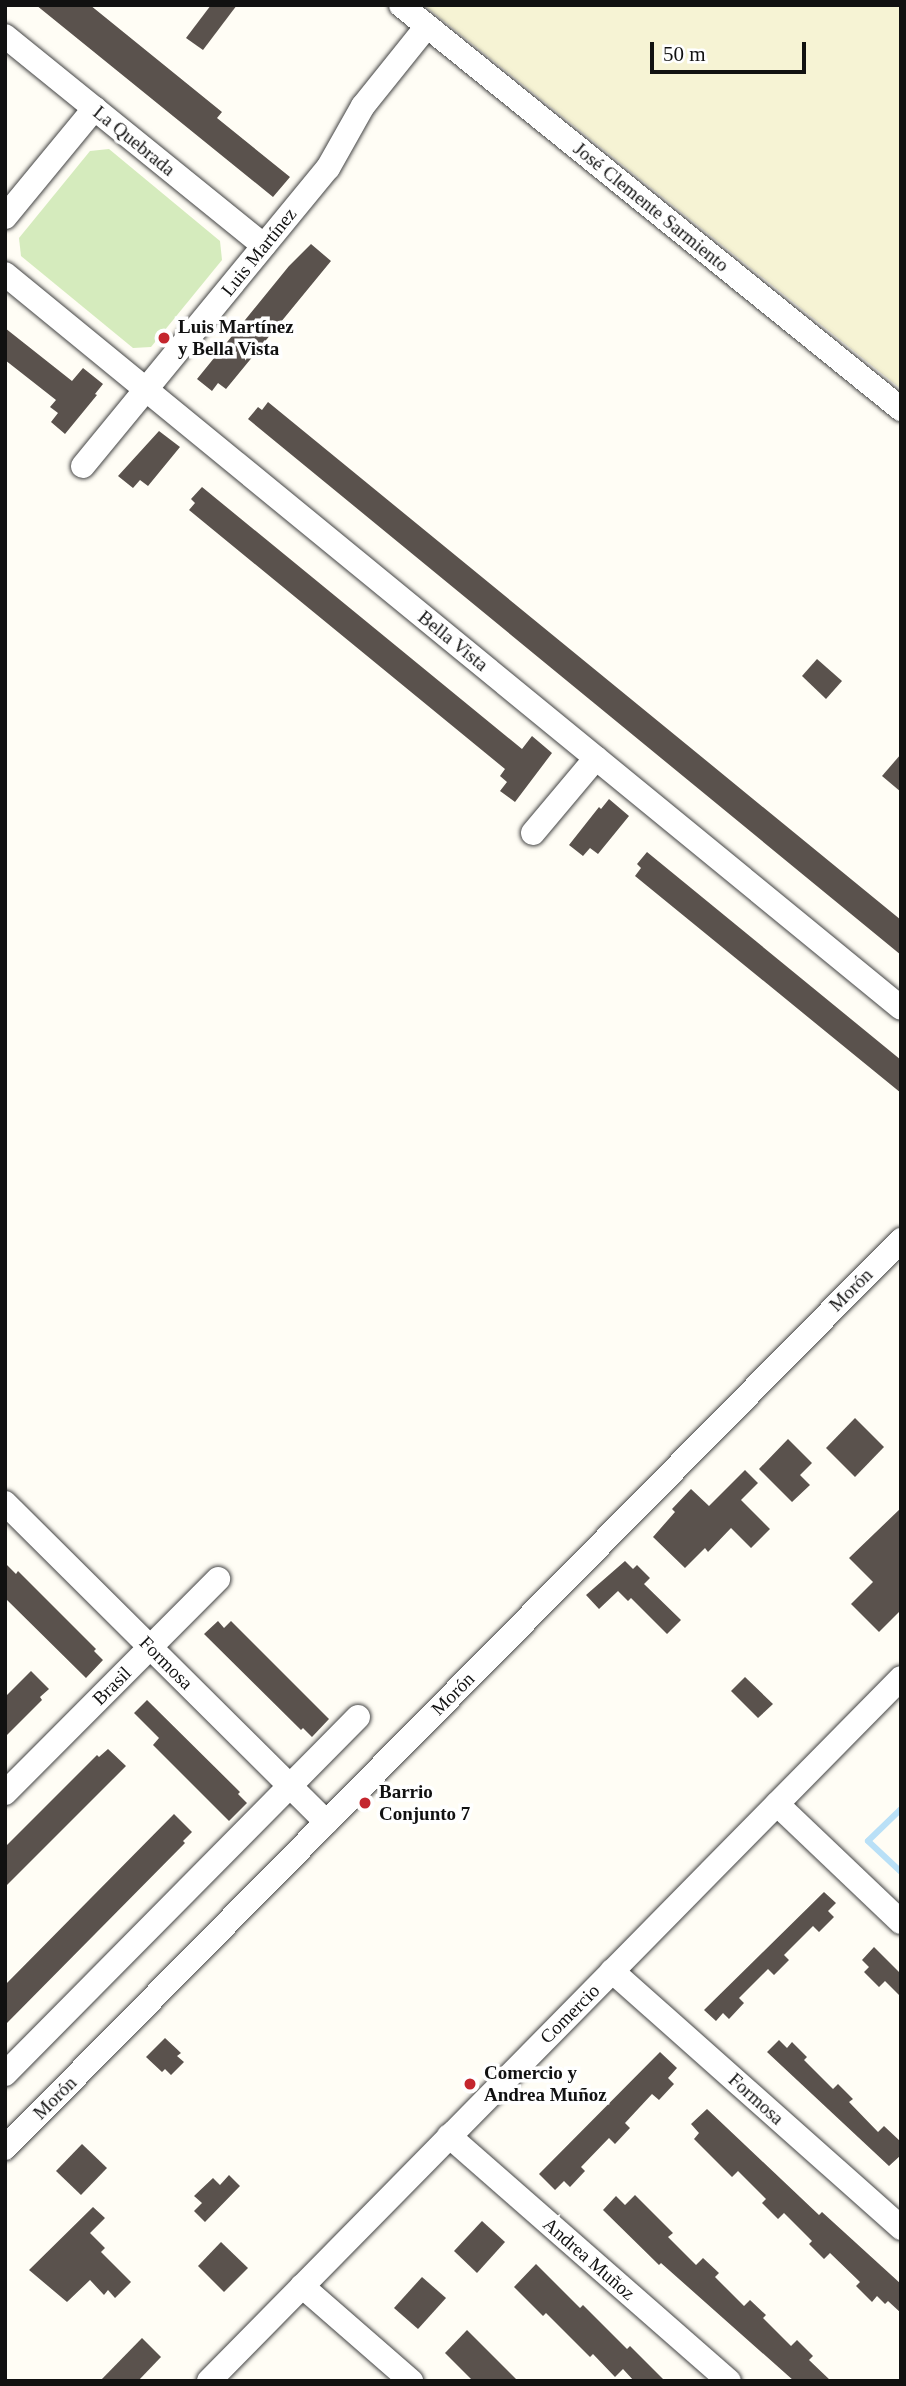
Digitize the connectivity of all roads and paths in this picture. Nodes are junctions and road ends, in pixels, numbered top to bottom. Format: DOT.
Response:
graph roads {
  1 [pos="401,5"];
  2 [pos="427,26"];
  3 [pos="5,36"];
  4 [pos="94,108"];
  5 [pos="5,217"];
  6 [pos="264,246"];
  7 [pos="5,274"];
  8 [pos="146,389"];
  9 [pos="901,409"];
  10 [pos="83,466"];
  11 [pos="596,758"];
  12 [pos="533,833"];
  13 [pos="901,1008"];
  14 [pos="901,1240"];
  15 [pos="5,1503"];
  16 [pos="218,1579"];
  17 [pos="150,1647"];
  18 [pos="901,1678"];
  19 [pos="358,1717"];
  20 [pos="290,1786"];
  21 [pos="5,1793"];
  22 [pos="776,1804"];
  23 [pos="326,1822"];
  24 [pos="901,1922"];
  25 [pos="612,1971"];
  26 [pos="5,2074"];
  27 [pos="449,2136"];
  28 [pos="5,2148"];
  29 [pos="901,2228"];
  30 [pos="302,2286"];
  31 [pos="209,2381"];
  32 [pos="411,2381"];
  33 [pos="729,2381"];
  1 -- 2 [label="street, José Clemente Sarmiento"];
  2 -- 6 [label="street, Luis Martínez"];
  2 -- 9 [label="street, José Clemente Sarmiento"];
  3 -- 4 [label="street, La Quebrada"];
  4 -- 5 [label="street"];
  4 -- 6 [label="street, La Quebrada"];
  6 -- 8 [label="street, Luis Martínez"];
  7 -- 8 [label="street, Bella Vista"];
  8 -- 10 [label="street, Luis Martínez"];
  8 -- 11 [label="street, Bella Vista"];
  11 -- 12 [label="street"];
  11 -- 13 [label="street, Bella Vista"];
  14 -- 23 [label="street, Morón"];
  15 -- 17 [label="street, Formosa"];
  16 -- 17 [label="street, Brasil"];
  17 -- 20 [label="street, Formosa"];
  17 -- 21 [label="street, Brasil"];
  18 -- 22 [label="street, Comercio"];
  19 -- 20 [label="street"];
  20 -- 23 [label="street, Formosa"];
  20 -- 26 [label="street"];
  22 -- 24 [label="street"];
  22 -- 25 [label="street, Comercio"];
  23 -- 28 [label="street, Morón"];
  25 -- 27 [label="street, Comercio"];
  25 -- 29 [label="street, Formosa"];
  27 -- 30 [label="street, Comercio"];
  27 -- 33 [label="street, Andrea Muñoz"];
  30 -- 31 [label="street, Comercio"];
  30 -- 32 [label="street"];
}
